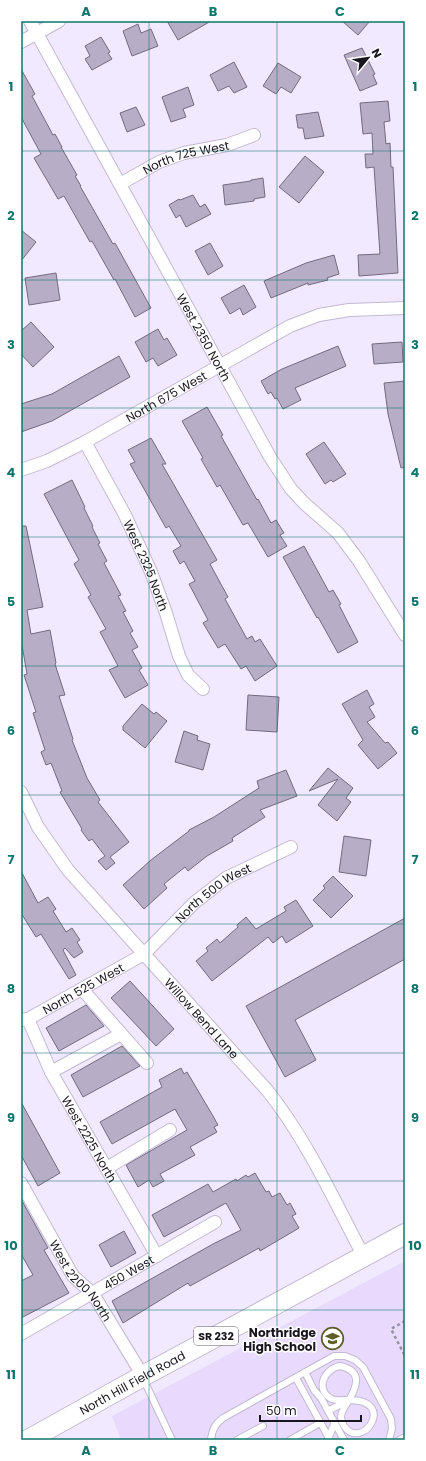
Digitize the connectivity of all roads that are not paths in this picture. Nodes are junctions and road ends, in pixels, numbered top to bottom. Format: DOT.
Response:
graph roads {
  1 [pos="30,21"];
  2 [pos="59,21"];
  3 [pos="36,33"];
  4 [pos="21,42"];
  5 [pos="254,135"];
  6 [pos="120,184"];
  7 [pos="405,308"];
  8 [pos="220,365"];
  9 [pos="85,442"];
  10 [pos="21,470"];
  11 [pos="405,635"];
  12 [pos="203,689"];
  13 [pos="21,792"];
  14 [pos="291,847"];
  15 [pos="144,954"];
  16 [pos="82,989"];
  17 [pos="24,1020"];
  18 [pos="121,1034"];
  19 [pos="147,1063"];
  20 [pos="52,1072"];
  21 [pos="170,1130"];
  22 [pos="107,1168"];
  23 [pos="21,1183"];
  24 [pos="215,1222"];
  25 [pos="405,1234"];
  26 [pos="157,1256"];
  27 [pos="364,1257"];
  28 [pos="92,1294"];
  29 [pos="21,1334"];
  30 [pos="305,1372"];
  31 [pos="143,1376"];
  32 [pos="296,1378"];
  33 [pos="349,1400"];
  34 [pos="328,1411"];
  35 [pos="335,1422"];
  36 [pos="320,1423"];
  37 [pos="263,1426"];
  38 [pos="405,1437"];
  39 [pos="28,1440"];
  40 [pos="172,1440"];
  41 [pos="211,1440"];
  42 [pos="237,1440"];
  43 [pos="290,1440"];
  44 [pos="329,1440"];
  45 [pos="344,1440"];
  46 [pos="389,1440"];
  47 [pos="399,1440"];
  1 -- 3 [label="street, West 2350 North"];
  2 -- 3 [label="street"];
  3 -- 4 [label="street"];
  3 -- 6 [label="street, West 2350 North"];
  5 -- 6 [label="street, North 725 West"];
  6 -- 8 [label="street, West 2350 North"];
  7 -- 8 [label="street, North 675 West"];
  8 -- 9 [label="street, North 675 West"];
  8 -- 11 [label="street, West 2350 North"];
  9 -- 10 [label="street, North 675 West"];
  9 -- 12 [label="street, West 2325 North"];
  13 -- 15 [label="street, Willow Bend Lane"];
  14 -- 15 [label="street, North 500 West"];
  15 -- 16 [label="street, North 525 West"];
  15 -- 27 [label="street, Willow Bend Lane"];
  16 -- 17 [label="street, North 525 West"];
  16 -- 18 [label="street"];
  17 -- 20 [label="street, West 2225 North"];
  18 -- 19 [label="street"];
  18 -- 20 [label="street"];
  20 -- 22 [label="street, West 2225 North"];
  21 -- 22 [label="street"];
  22 -- 26 [label="street, West 2225 North"];
  23 -- 28 [label="street, West 2200 North"];
  24 -- 26 [label="street, 450 West"];
  25 -- 27 [label="main road, North Hill Field Road / SR 232"];
  26 -- 28 [label="street, 450 West"];
  27 -- 31 [label="main road, North Hill Field Road / SR 232"];
  28 -- 29 [label="street, 450 West"];
  28 -- 31 [label="street, West 2200 North"];
  30 -- 32 [label="lane"];
  30 -- 34 [label="lane"];
  30 -- 46 [label="lane"];
  31 -- 39 [label="main road, North Hill Field Road / SR 232"];
  31 -- 40 [label="lane"];
  32 -- 36 [label="lane"];
  32 -- 41 [label="lane"];
  33 -- 33 [label="lane"];
  33 -- 33 [label="lane"];
  33 -- 34 [label="lane"];
  34 -- 35 [label="lane"];
  35 -- 44 [label="lane"];
  35 -- 45 [label="lane"];
  36 -- 43 [label="lane"];
  36 -- 44 [label="lane"];
  37 -- 42 [label="lane"];
  38 -- 47 [label="lane"];
}
